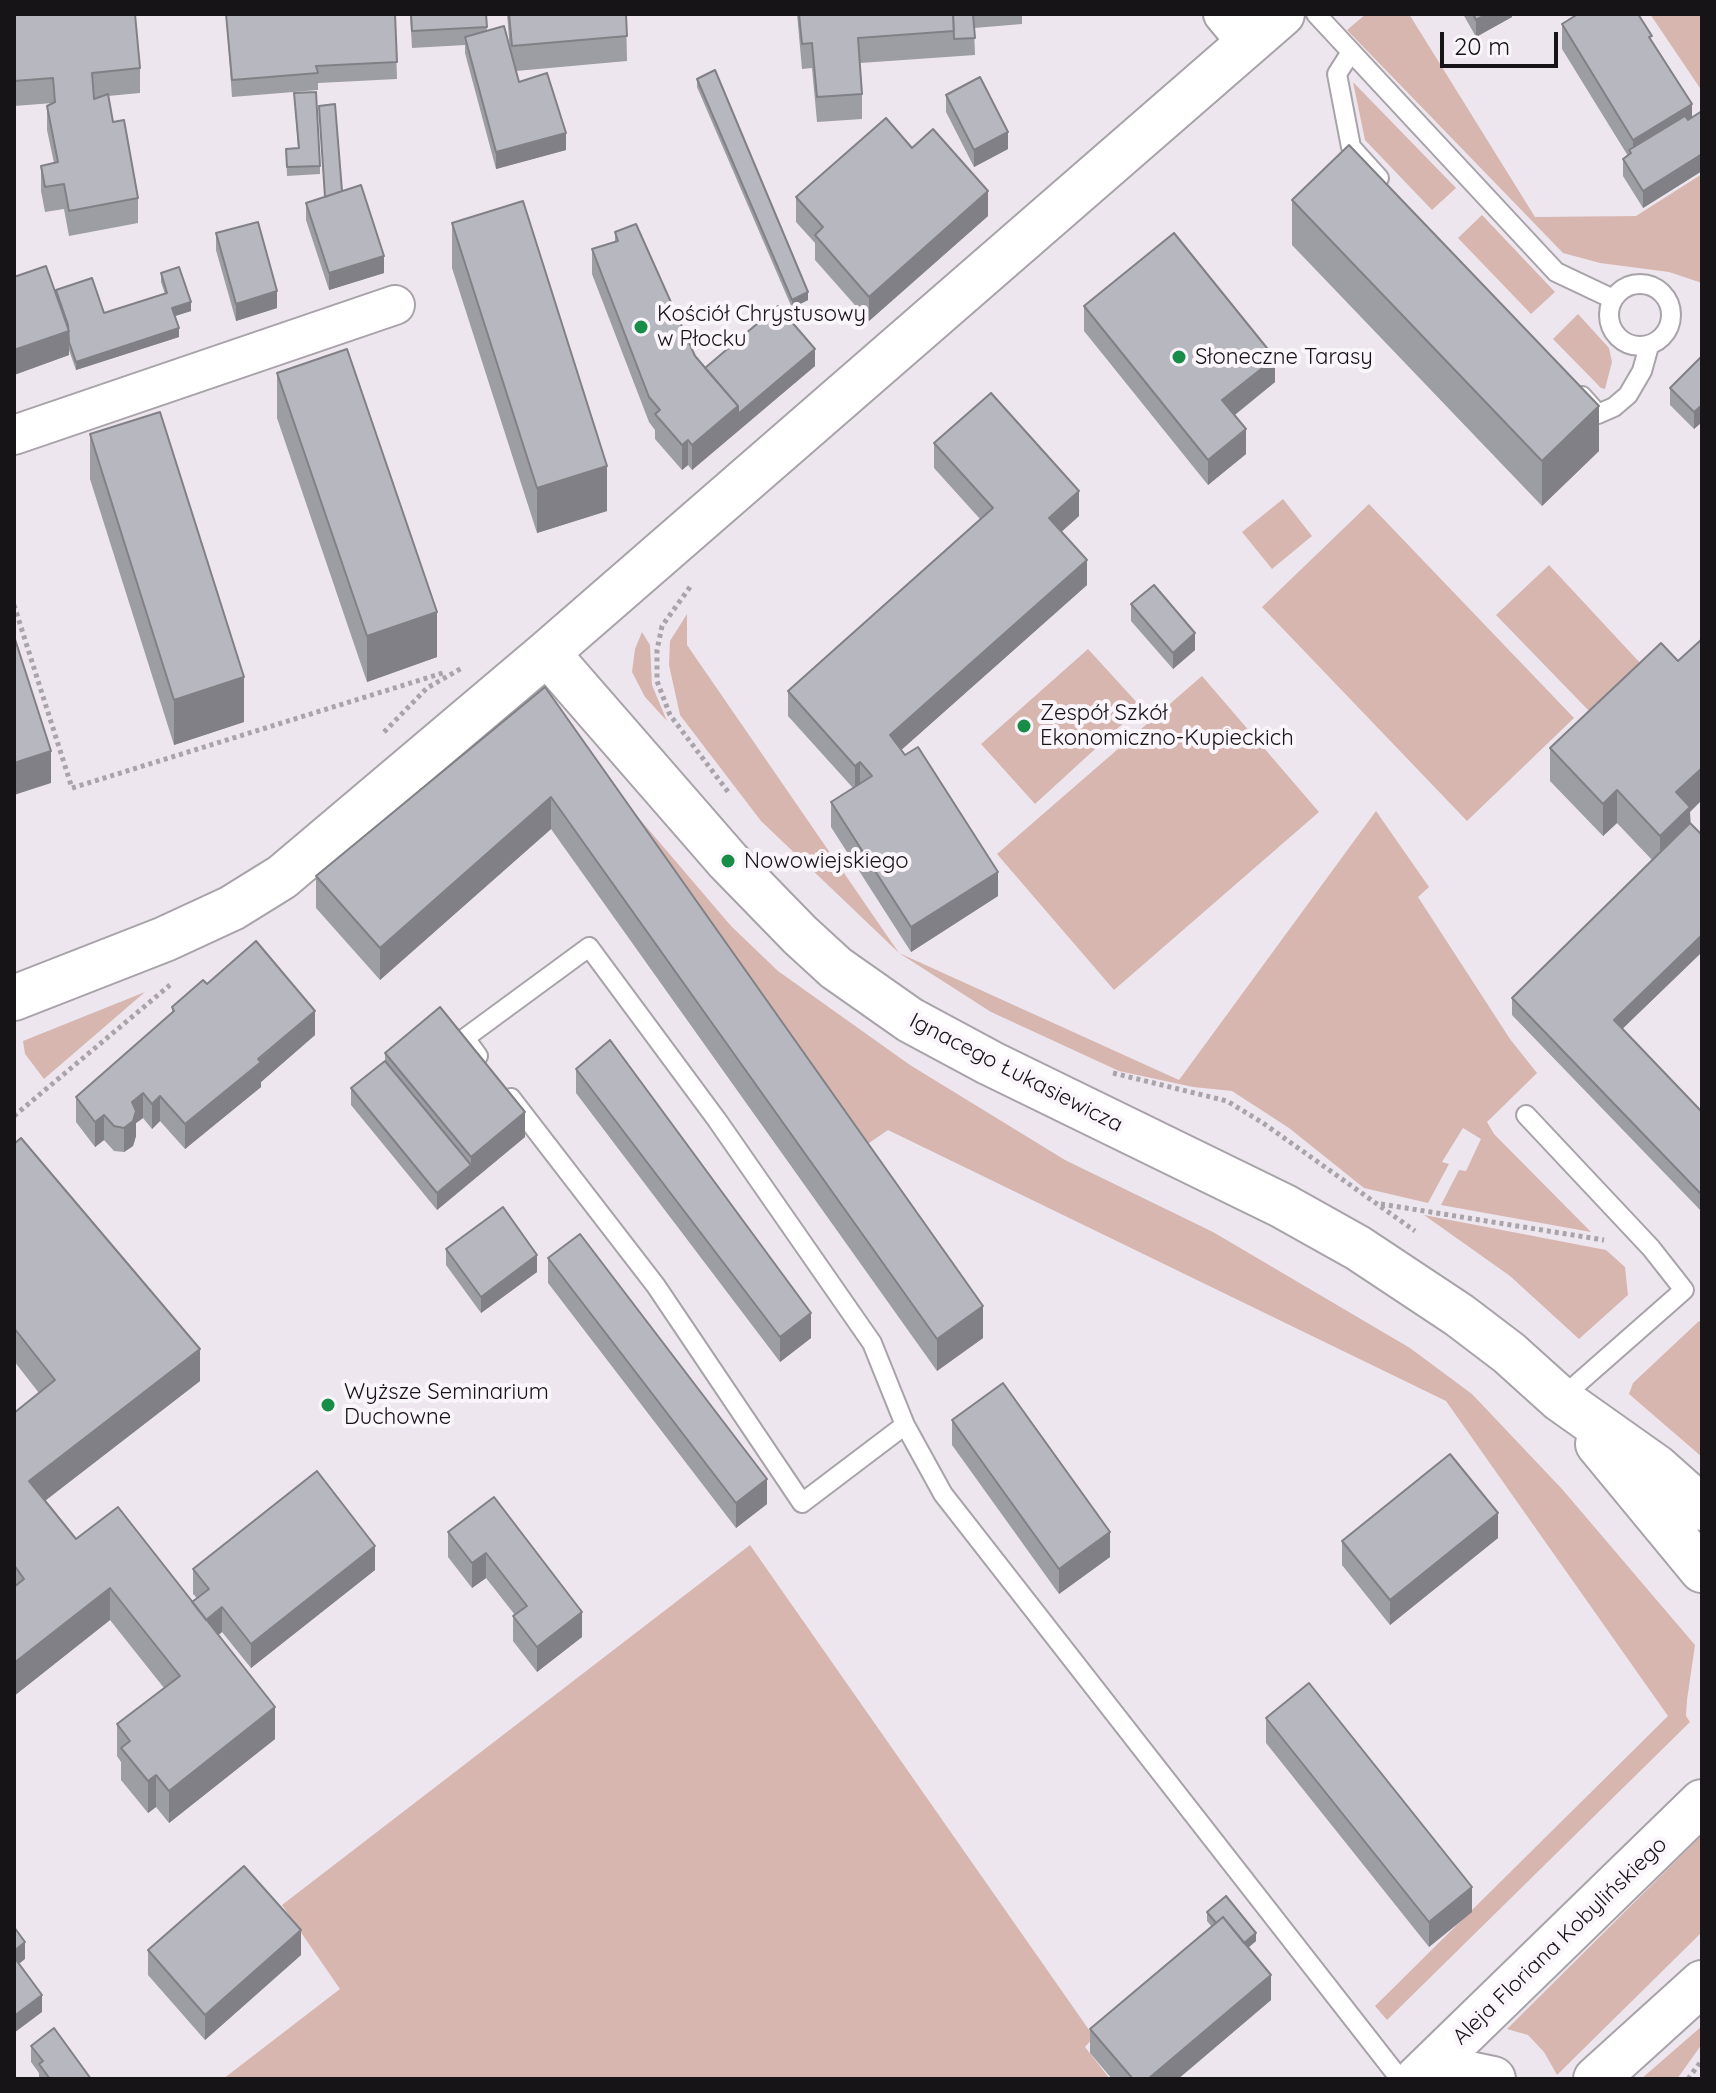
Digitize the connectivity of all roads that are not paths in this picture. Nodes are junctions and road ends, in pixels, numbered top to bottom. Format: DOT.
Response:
graph roads {
  1 [pos="1282,14"];
  2 [pos="1316,14"];
  3 [pos="1235,28"];
  4 [pos="1351,52"];
  5 [pos="1390,190"];
  6 [pos="1613,299"];
  7 [pos="395,305"];
  8 [pos="1649,346"];
  9 [pos="1567,380"];
  10 [pos="14,435"];
  11 [pos="547,653"];
  12 [pos="14,998"];
  13 [pos="1526,1115"];
  14 [pos="1560,1399"];
  15 [pos="905,1425"];
  16 [pos="1702,1508"];
  17 [pos="1702,1570"];
  18 [pos="1702,1802"];
  19 [pos="1702,1983"];
  20 [pos="1400,2079"];
  21 [pos="1417,2079"];
  22 [pos="1429,2079"];
  23 [pos="1493,2079"];
  24 [pos="1596,2079"];
  1 -- 3 [label="street"];
  2 -- 4 [label="lane"];
  3 -- 11 [label="street"];
  4 -- 5 [label="lane"];
  4 -- 6 [label="lane"];
  6 -- 8 [label="lane"];
  6 -- 8 [label="lane"];
  7 -- 10 [label="street"];
  8 -- 9 [label="lane"];
  11 -- 12 [label="street"];
  11 -- 14 [label="street, Ignacego Łukasiewicza"];
  13 -- 14 [label="lane"];
  14 -- 16 [label="street, Ignacego Łukasiewicza"];
  14 -- 17 [label="street, Ignacego Łukasiewicza"];
  15 -- 15 [label="lane"];
  15 -- 20 [label="lane"];
  18 -- 21 [label="street, Aleja Floriana Kobylińskiego"];
  19 -- 24 [label="street"];
  22 -- 23 [label="street"];
}
